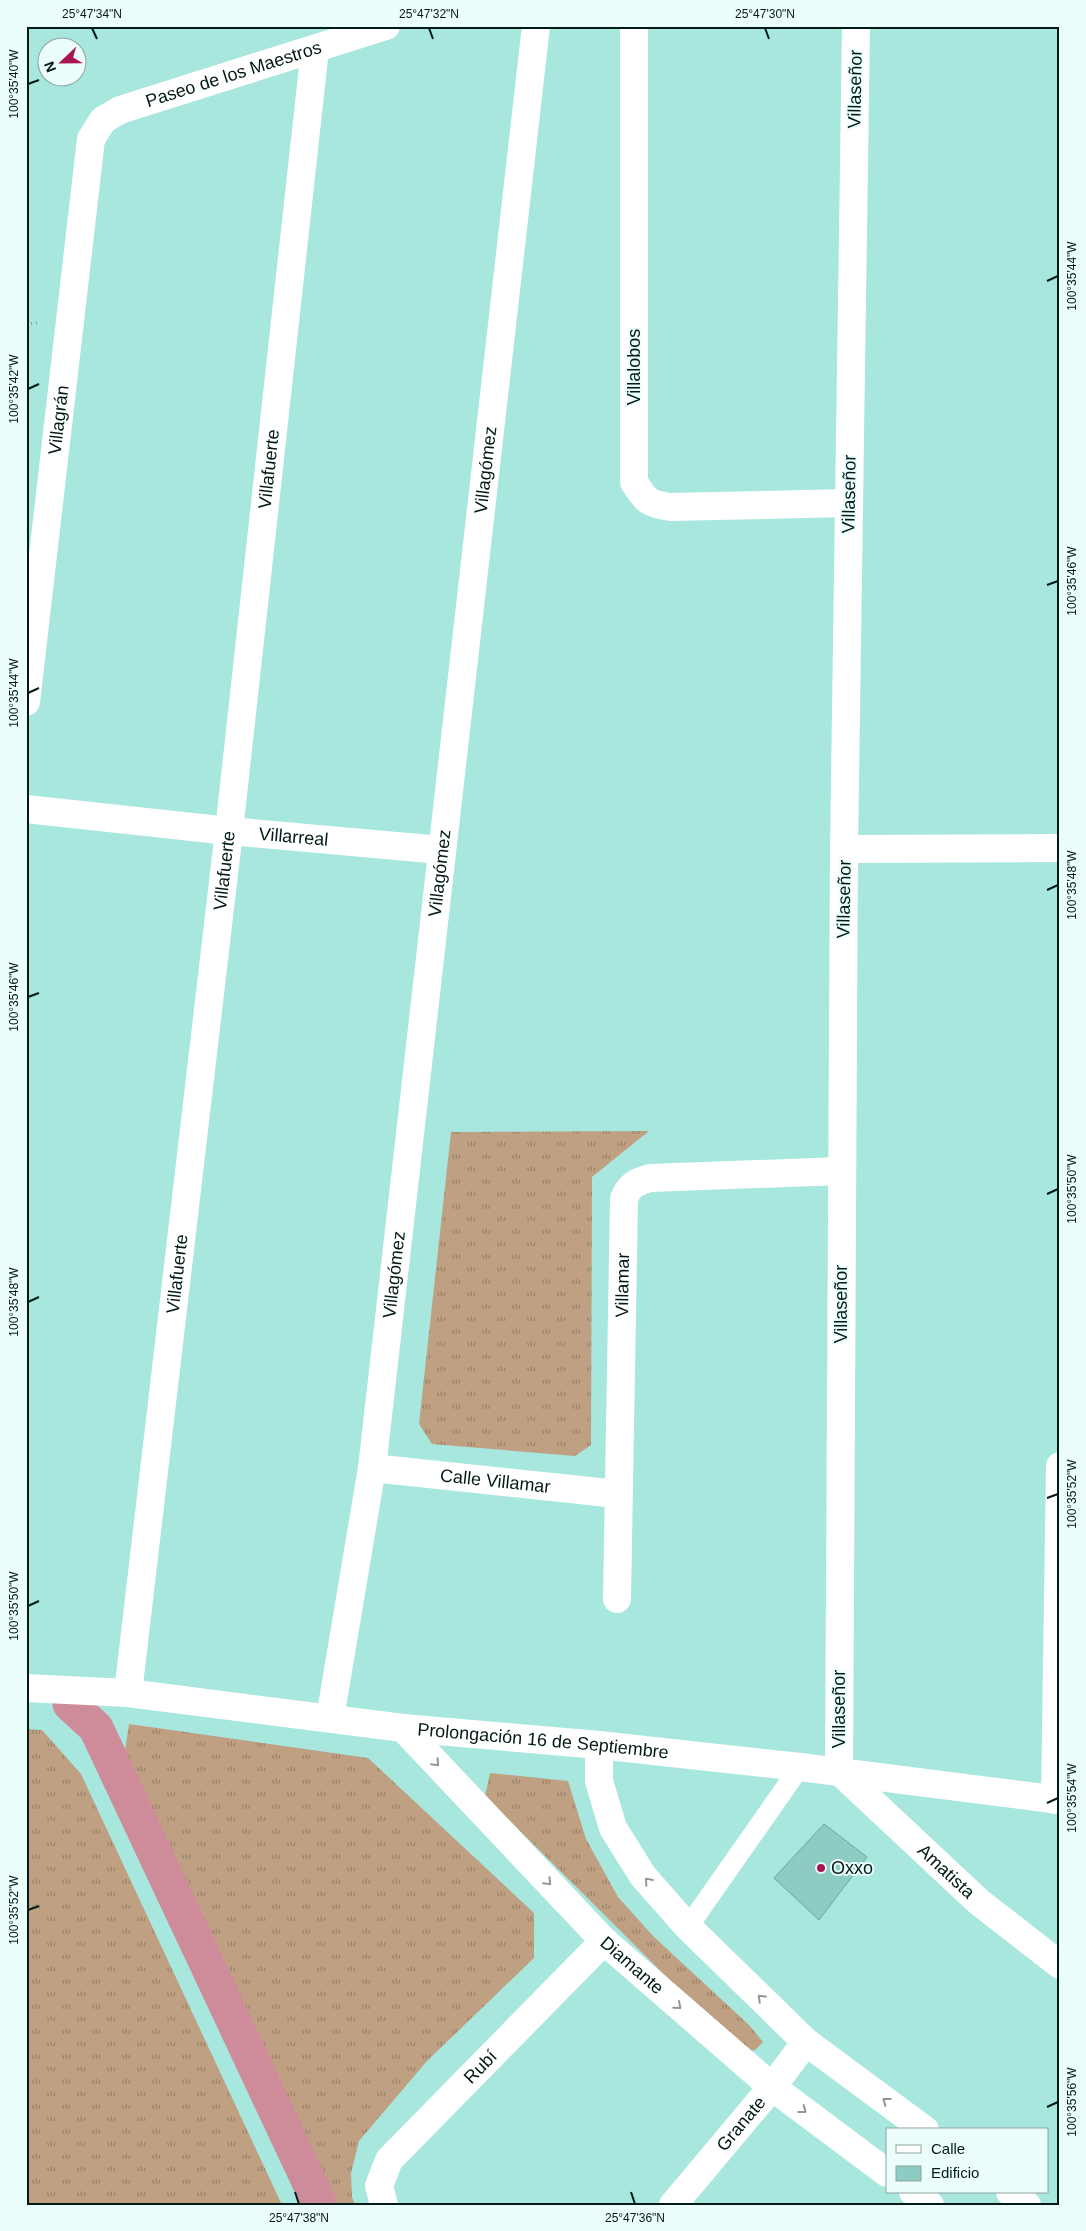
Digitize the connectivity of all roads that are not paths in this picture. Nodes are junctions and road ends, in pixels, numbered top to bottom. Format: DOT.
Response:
graph roads {
  1 [pos="386,26"];
  2 [pos="536,26"];
  3 [pos="634,26"];
  4 [pos="856,26"];
  5 [pos="315,49"];
  6 [pos="91,139"];
  7 [pos="849,503"];
  8 [pos="26,702"];
  9 [pos="26,809"];
  10 [pos="230,831"];
  11 [pos="1060,848"];
  12 [pos="844,849"];
  13 [pos="441,850"];
  14 [pos="841,1171"];
  15 [pos="1060,1466"];
  16 [pos="372,1468"];
  17 [pos="618,1494"];
  18 [pos="617,1599"];
  19 [pos="26,1688"];
  20 [pos="128,1693"];
  21 [pos="330,1718"];
  22 [pos="403,1728"];
  23 [pos="599,1745"];
  24 [pos="800,1767"];
  25 [pos="839,1771"];
  26 [pos="1057,1800"];
  27 [pos="688,1926"];
  28 [pos="604,1941"];
  29 [pos="1060,1965"];
  30 [pos="806,2042"];
  31 [pos="772,2087"];
  32 [pos="922,2128"];
  33 [pos="886,2172"];
  34 [pos="916,2194"];
  35 [pos="1013,2194"];
  36 [pos="384,2205"];
  37 [pos="674,2205"];
  38 [pos="930,2205"];
  39 [pos="1027,2205"];
  1 -- 5 [label="street, Paseo de los Maestros"];
  2 -- 13 [label="street, Villagómez"];
  3 -- 7 [label="street, Villalobos"];
  4 -- 7 [label="street, Villaseñor"];
  5 -- 6 [label="street, Paseo de los Maestros"];
  5 -- 10 [label="street, Villafuerte"];
  6 -- 8 [label="street, Villagrán"];
  7 -- 12 [label="street, Villaseñor"];
  9 -- 10 [label="street, Villarreal"];
  10 -- 13 [label="street, Villarreal"];
  10 -- 20 [label="street, Villafuerte"];
  11 -- 12 [label="street"];
  12 -- 14 [label="street, Villaseñor"];
  13 -- 16 [label="street, Villagómez"];
  14 -- 17 [label="street, Villamar"];
  14 -- 25 [label="street, Villaseñor"];
  15 -- 26 [label="street"];
  16 -- 17 [label="street, Calle Villamar"];
  16 -- 21 [label="street, Villagómez"];
  17 -- 18 [label="street, Villamar"];
  19 -- 20 [label="street, Prolongación 16 de Septiembre"];
  20 -- 21 [label="street, Prolongación 16 de Septiembre"];
  21 -- 22 [label="street, Prolongación 16 de Septiembre"];
  22 -- 23 [label="street, Prolongación 16 de Septiembre"];
  22 -- 28 [label="street, Diamante, one-way"];
  23 -- 24 [label="street, Prolongación 16 de Septiembre"];
  27 -- 23 [label="street, one-way"];
  24 -- 25 [label="street, Prolongación 16 de Septiembre"];
  24 -- 27 [label="lane"];
  25 -- 26 [label="street, Prolongación 16 de Septiembre"];
  25 -- 29 [label="street, Amatista"];
  30 -- 27 [label="street, one-way"];
  28 -- 31 [label="street, Diamante, one-way"];
  28 -- 36 [label="street, Rubí"];
  30 -- 31 [label="street, Granate"];
  32 -- 30 [label="street, one-way"];
  31 -- 33 [label="street, Diamante, one-way"];
  31 -- 37 [label="street, Granate"];
  34 -- 38 [label="street"];
  35 -- 39 [label="street"];
}
